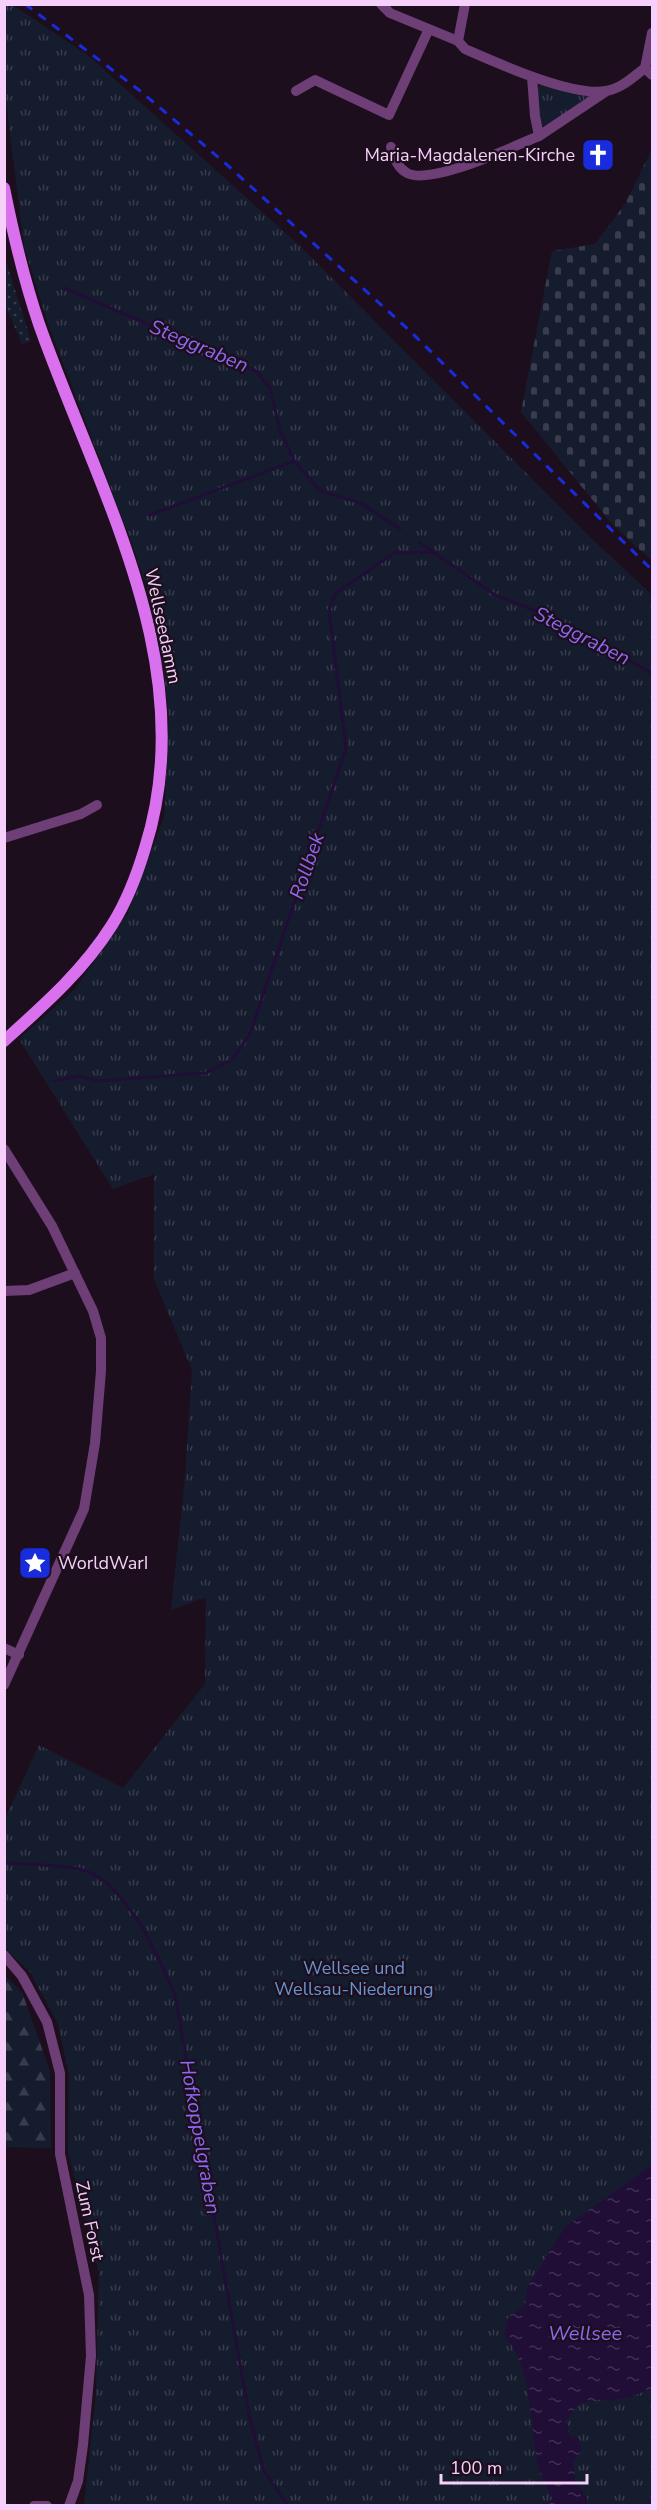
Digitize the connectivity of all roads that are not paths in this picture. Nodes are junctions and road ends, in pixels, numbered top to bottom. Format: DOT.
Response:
graph roads {
  1 [pos="381,4"];
  2 [pos="465,4"];
  3 [pos="428,31"];
  4 [pos="652,33"];
  5 [pos="458,41"];
  6 [pos="649,71"];
  7 [pos="532,77"];
  8 [pos="296,91"];
  9 [pos="605,92"];
  10 [pos="539,136"];
  11 [pos="391,147"];
  12 [pos="4,188"];
  13 [pos="97,805"];
  14 [pos="4,838"];
  15 [pos="4,1041"];
  16 [pos="4,1149"];
  17 [pos="75,1273"];
  18 [pos="4,1291"];
  19 [pos="4,1648"];
  20 [pos="19,1655"];
  21 [pos="4,1685"];
  22 [pos="4,1955"];
  23 [pos="34,2505"];
  24 [pos="47,2505"];
  25 [pos="69,2505"];
  1 -- 3 [label="street"];
  2 -- 5 [label="street"];
  3 -- 5 [label="street"];
  3 -- 8 [label="street"];
  4 -- 6 [label="street"];
  5 -- 7 [label="street"];
  6 -- 9 [label="street"];
  7 -- 9 [label="street"];
  7 -- 10 [label="street"];
  9 -- 10 [label="street"];
  10 -- 11 [label="street"];
  12 -- 15 [label="main road, Wellseedamm"];
  13 -- 14 [label="street"];
  16 -- 17 [label="street"];
  17 -- 18 [label="street"];
  17 -- 20 [label="street"];
  19 -- 20 [label="street"];
  20 -- 21 [label="street"];
  22 -- 25 [label="street, Zum Forst"];
  23 -- 24 [label="street"];
}
